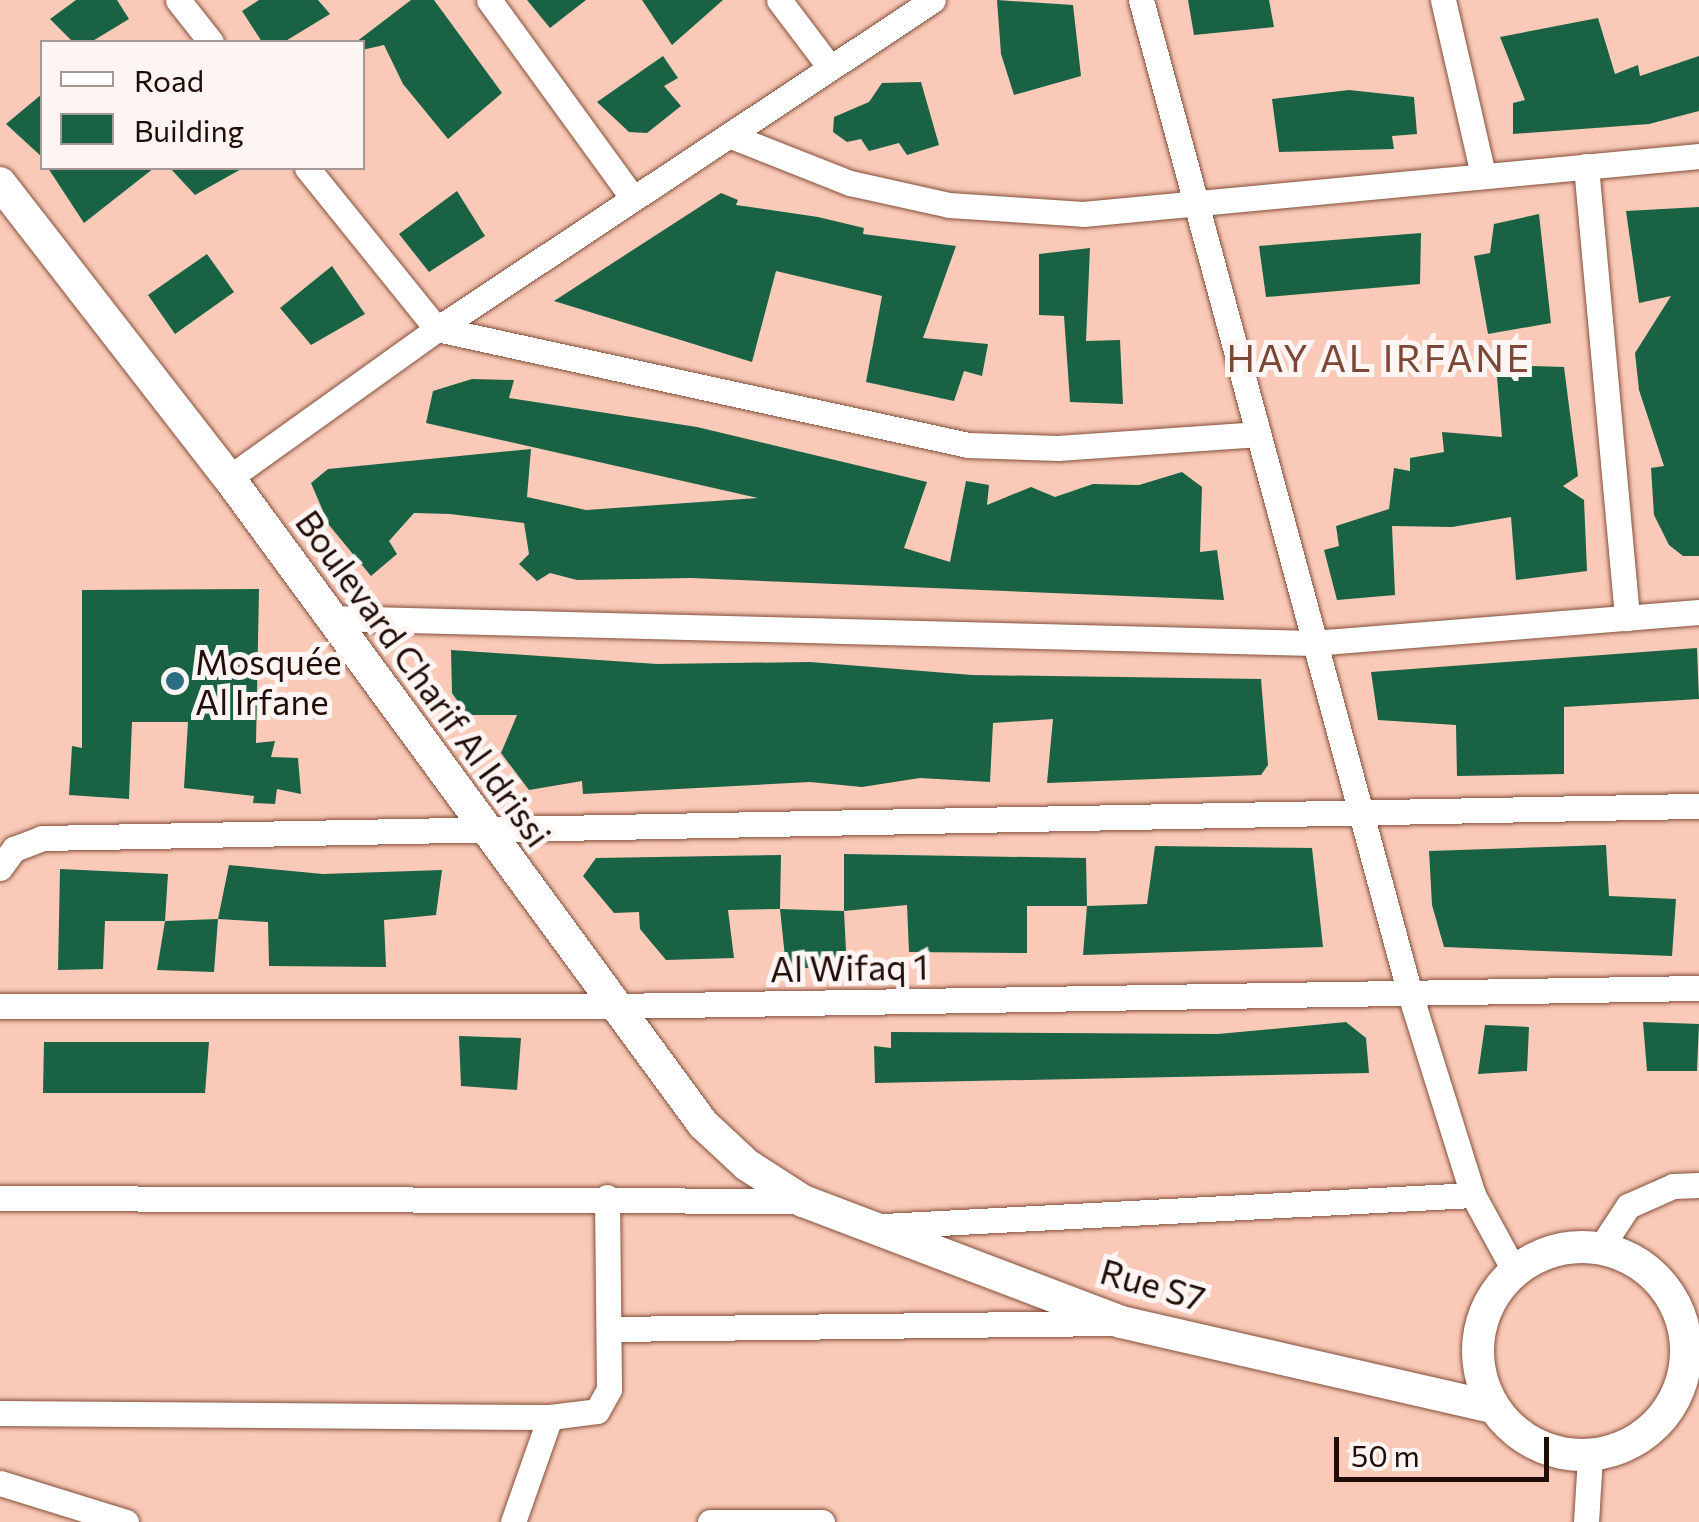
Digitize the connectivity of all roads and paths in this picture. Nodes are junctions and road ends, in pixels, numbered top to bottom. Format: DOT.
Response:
graph roads {
  1 [pos="178,0"];
  2 [pos="489,0"];
  3 [pos="780,0"];
  4 [pos="933,0"];
  5 [pos="1141,0"];
  6 [pos="1443,0"];
  7 [pos="209,40"];
  8 [pos="830,66"];
  9 [pos="730,136"];
  10 [pos="1699,156"];
  11 [pos="1586,166"];
  12 [pos="309,170"];
  13 [pos="1483,176"];
  14 [pos="0,183"];
  15 [pos="634,198"];
  16 [pos="1194,207"];
  17 [pos="437,329"];
  18 [pos="1256,434"];
  19 [pos="229,478"];
  20 [pos="1699,612"];
  21 [pos="328,618"];
  22 [pos="1627,618"];
  23 [pos="1313,643"];
  24 [pos="1699,806"];
  25 [pos="1357,812"];
  26 [pos="487,830"];
  27 [pos="0,868"];
  28 [pos="1699,988"];
  29 [pos="1410,994"];
  30 [pos="0,1006"];
  31 [pos="614,1006"];
  32 [pos="1699,1185"];
  33 [pos="1473,1195"];
  34 [pos="608,1197"];
  35 [pos="0,1198"];
  36 [pos="803,1200"];
  37 [pos="882,1226"];
  38 [pos="1600,1247"];
  39 [pos="1516,1272"];
  40 [pos="1121,1322"];
  41 [pos="610,1329"];
  42 [pos="1691,1382"];
  43 [pos="1493,1406"];
  44 [pos="0,1413"];
  45 [pos="550,1417"];
  46 [pos="1590,1457"];
  47 [pos="0,1483"];
  48 [pos="126,1522"];
  49 [pos="512,1522"];
  50 [pos="710,1522"];
  51 [pos="822,1522"];
  52 [pos="1586,1522"];
  1 -- 7 [label="street"];
  2 -- 15 [label="street"];
  3 -- 8 [label="street"];
  4 -- 8 [label="street"];
  5 -- 16 [label="street"];
  6 -- 13 [label="street"];
  8 -- 9 [label="street"];
  9 -- 15 [label="street"];
  9 -- 16 [label="street"];
  10 -- 11 [label="street"];
  11 -- 13 [label="street"];
  11 -- 22 [label="street"];
  12 -- 17 [label="street"];
  13 -- 16 [label="street"];
  14 -- 19 [label="street, Boulevard Charif Al Idrissi"];
  15 -- 17 [label="street"];
  16 -- 18 [label="street"];
  17 -- 18 [label="street"];
  17 -- 19 [label="street"];
  18 -- 23 [label="street"];
  19 -- 21 [label="street, Boulevard Charif Al Idrissi"];
  20 -- 22 [label="street"];
  21 -- 23 [label="street"];
  21 -- 26 [label="street, Boulevard Charif Al Idrissi"];
  22 -- 23 [label="street"];
  23 -- 25 [label="street"];
  24 -- 25 [label="street"];
  25 -- 26 [label="street"];
  25 -- 29 [label="street"];
  26 -- 27 [label="street"];
  26 -- 31 [label="street, Boulevard Charif Al Idrissi"];
  28 -- 29 [label="street, Al Wifaq 1"];
  29 -- 31 [label="street, Al Wifaq 1"];
  29 -- 33 [label="street"];
  30 -- 31 [label="street, Al Wifaq 1"];
  31 -- 36 [label="street, Boulevard Charif Al Idrissi"];
  32 -- 38 [label="street"];
  33 -- 37 [label="street"];
  33 -- 39 [label="street"];
  34 -- 35 [label="street"];
  34 -- 36 [label="street"];
  34 -- 41 [label="street"];
  36 -- 37 [label="street, Rue S7"];
  37 -- 40 [label="street, Rue S7"];
  38 -- 39 [label="street"];
  38 -- 42 [label="street"];
  39 -- 43 [label="street"];
  40 -- 41 [label="street"];
  40 -- 43 [label="street, Rue S7"];
  41 -- 45 [label="street"];
  42 -- 46 [label="street"];
  43 -- 46 [label="street"];
  44 -- 45 [label="street"];
  45 -- 49 [label="street"];
  46 -- 52 [label="street"];
  47 -- 48 [label="street"];
  50 -- 51 [label="street"];
}
